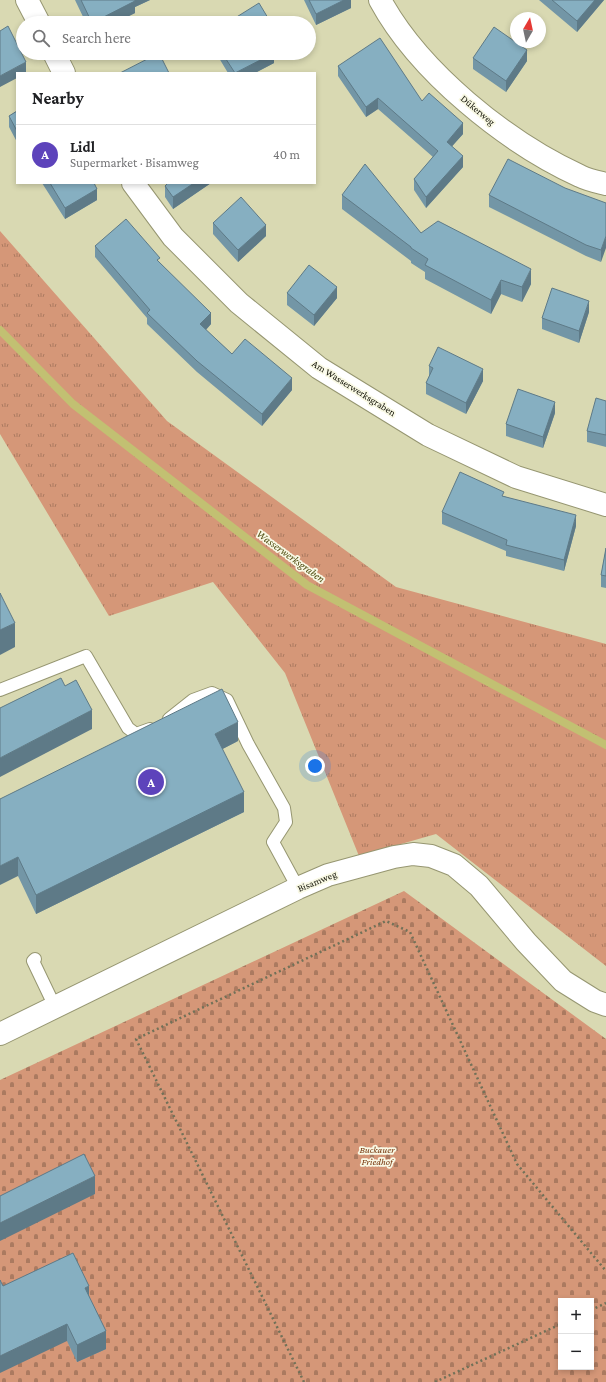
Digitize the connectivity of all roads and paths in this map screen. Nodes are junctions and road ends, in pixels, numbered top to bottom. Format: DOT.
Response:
graph roads {
  1 [pos="27,0"];
  2 [pos="380,0"];
  3 [pos="35,16"];
  4 [pos="58,60"];
  5 [pos="64,72"];
  6 [pos="134,184"];
  7 [pos="606,184"];
  8 [pos="606,505"];
  9 [pos="0,690"];
  10 [pos="298,888"];
  11 [pos="35,959"];
  12 [pos="606,1005"];
  13 [pos="55,1007"];
  14 [pos="0,1034"];
  15 [pos="606,1271"];
  16 [pos="606,1303"];
  17 [pos="594,1309"];
  18 [pos="558,1325"];
  19 [pos="304,1382"];
  20 [pos="435,1382"];
  1 -- 3 [label="street"];
  2 -- 7 [label="street, Dükerweg"];
  4 -- 5 [label="street"];
  6 -- 8 [label="street, Am Wasserwerksgraben"];
  9 -- 10 [label="lane"];
  10 -- 12 [label="street, Bisamweg"];
  10 -- 13 [label="street, Bisamweg"];
  11 -- 13 [label="lane"];
  13 -- 14 [label="street, Bisamweg"];
  15 -- 19 [label="path"];
  16 -- 17 [label="path"];
  18 -- 20 [label="path"];
}
